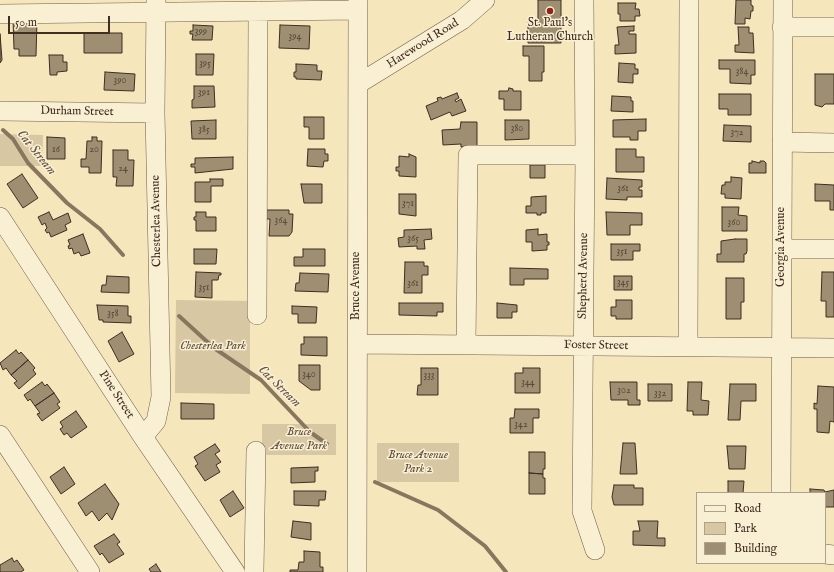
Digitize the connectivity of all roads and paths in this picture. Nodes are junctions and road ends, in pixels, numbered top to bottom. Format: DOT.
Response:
graph roads {
  1 [pos="485,0"];
  2 [pos="584,0"];
  3 [pos="689,0"];
  4 [pos="783,0"];
  5 [pos="358,5"];
  6 [pos="156,6"];
  7 [pos="258,11"];
  8 [pos="0,14"];
  9 [pos="782,27"];
  10 [pos="834,27"];
  11 [pos="358,84"];
  12 [pos="0,111"];
  13 [pos="155,113"];
  14 [pos="782,142"];
  15 [pos="834,143"];
  16 [pos="585,155"];
  17 [pos="0,217"];
  18 [pos="782,249"];
  19 [pos="834,249"];
  20 [pos="258,315"];
  21 [pos="357,344"];
  22 [pos="466,345"];
  23 [pos="583,346"];
  24 [pos="688,347"];
  25 [pos="781,347"];
  26 [pos="834,348"];
  27 [pos="0,434"];
  28 [pos="143,437"];
  29 [pos="256,451"];
  30 [pos="781,492"];
  31 [pos="595,550"];
  32 [pos="90,572"];
  33 [pos="235,572"];
  34 [pos="254,572"];
  35 [pos="356,572"];
  1 -- 11 [label="street, Harewood Road"];
  2 -- 16 [label="street, Shepherd Avenue"];
  3 -- 24 [label="street"];
  4 -- 9 [label="street, Georgia Avenue"];
  5 -- 7 [label="street"];
  5 -- 11 [label="street, Bruce Avenue"];
  6 -- 7 [label="street"];
  6 -- 8 [label="street"];
  6 -- 13 [label="street, Chesterlea Avenue"];
  7 -- 20 [label="street"];
  9 -- 10 [label="street"];
  9 -- 14 [label="street, Georgia Avenue"];
  11 -- 21 [label="street, Bruce Avenue"];
  12 -- 13 [label="street, Durham Street"];
  13 -- 28 [label="street, Chesterlea Avenue"];
  14 -- 15 [label="street"];
  14 -- 18 [label="street, Georgia Avenue"];
  16 -- 22 [label="street"];
  16 -- 23 [label="street, Shepherd Avenue"];
  17 -- 28 [label="street, Pine Street"];
  18 -- 19 [label="street"];
  18 -- 25 [label="street, Georgia Avenue"];
  21 -- 22 [label="street, Foster Street"];
  21 -- 35 [label="street, Bruce Avenue"];
  22 -- 23 [label="street, Foster Street"];
  23 -- 24 [label="street, Foster Street"];
  23 -- 31 [label="street, Shepherd Avenue"];
  24 -- 25 [label="street, Foster Street"];
  25 -- 26 [label="street, Foster Street"];
  25 -- 30 [label="street, Georgia Avenue"];
  27 -- 32 [label="street"];
  28 -- 33 [label="street, Pine Street"];
  29 -- 34 [label="street"];
}
